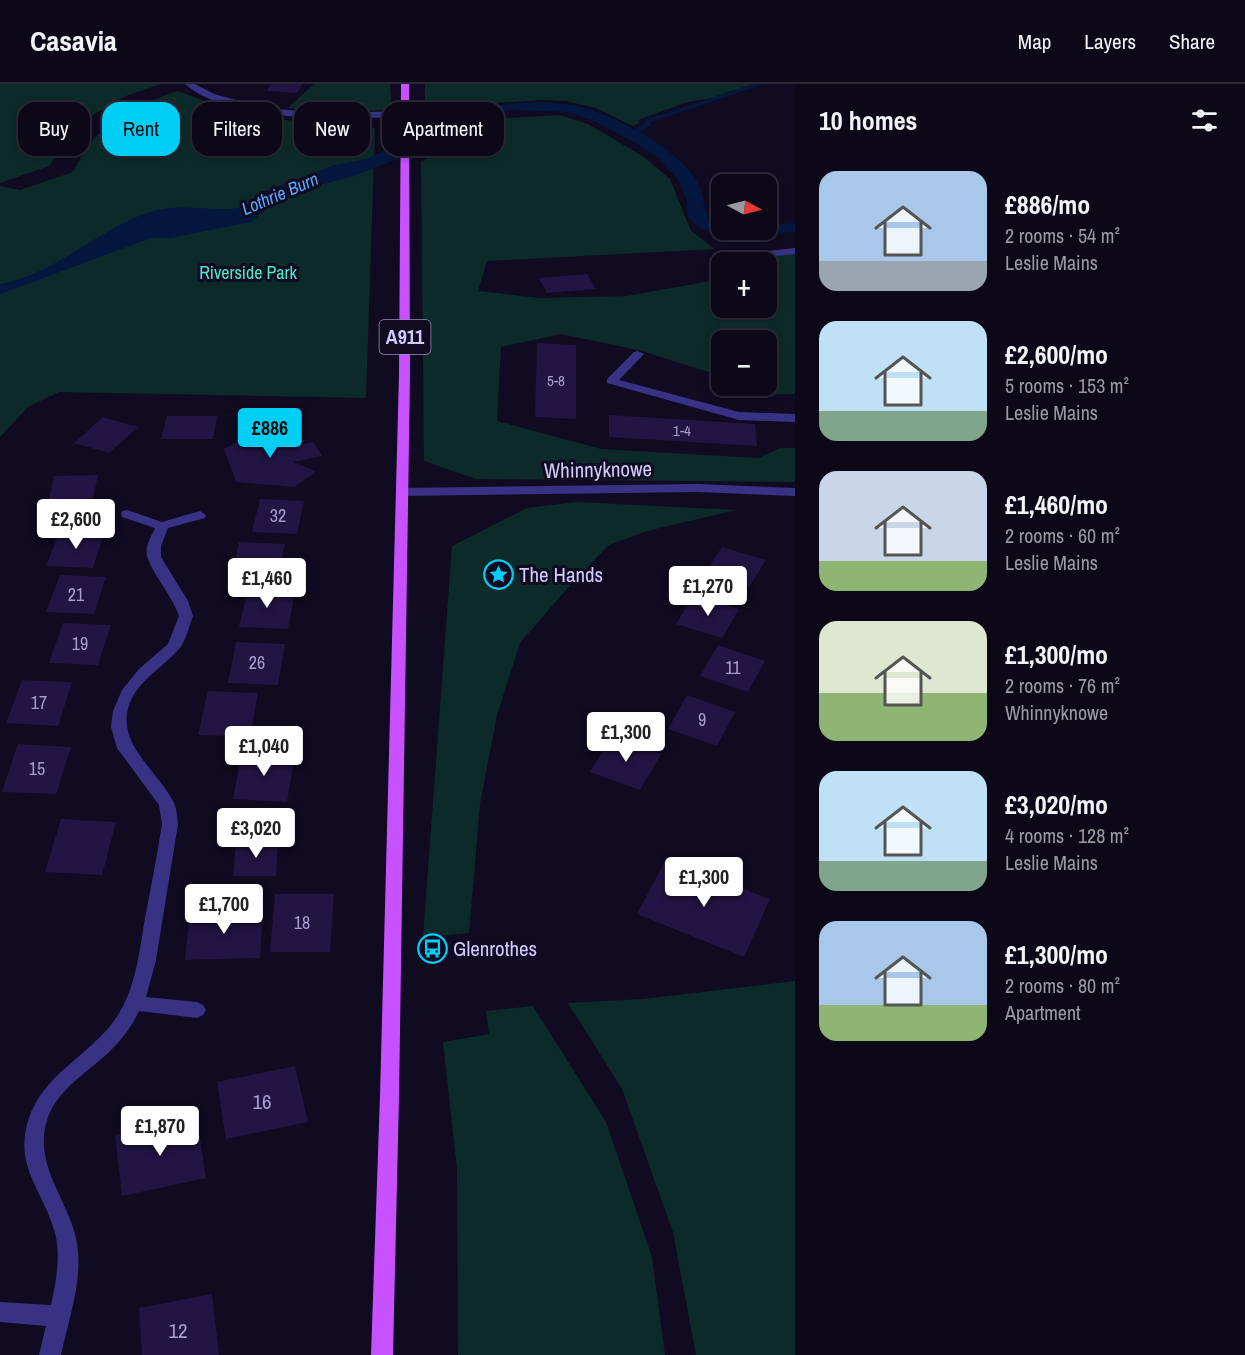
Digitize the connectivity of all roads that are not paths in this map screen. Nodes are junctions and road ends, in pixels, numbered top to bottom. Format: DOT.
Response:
graph roads {
  1 [pos="189,84"];
  2 [pos="405,84"];
  3 [pos="406,102"];
  4 [pos="382,115"];
  5 [pos="407,156"];
  6 [pos="795,251"];
  7 [pos="777,253"];
  8 [pos="638,354"];
  9 [pos="795,418"];
  10 [pos="402,492"];
  11 [pos="795,492"];
  12 [pos="127,514"];
  13 [pos="200,515"];
  14 [pos="162,525"];
  15 [pos="136,1003"];
  16 [pos="197,1010"];
  17 [pos="0,1312"];
  18 [pos="58,1316"];
  19 [pos="50,1355"];
  20 [pos="382,1355"];
  1 -- 4 [label="street"];
  2 -- 3 [label="main road, A911"];
  5 -- 10 [label="main road, A911"];
  6 -- 7 [label="street"];
  8 -- 9 [label="street"];
  10 -- 11 [label="street, Whinnyknowe"];
  10 -- 20 [label="main road, A911"];
  12 -- 14 [label="street"];
  13 -- 14 [label="street"];
  14 -- 15 [label="street"];
  15 -- 16 [label="street"];
  15 -- 18 [label="street"];
  17 -- 18 [label="street"];
  18 -- 19 [label="street"];
}
